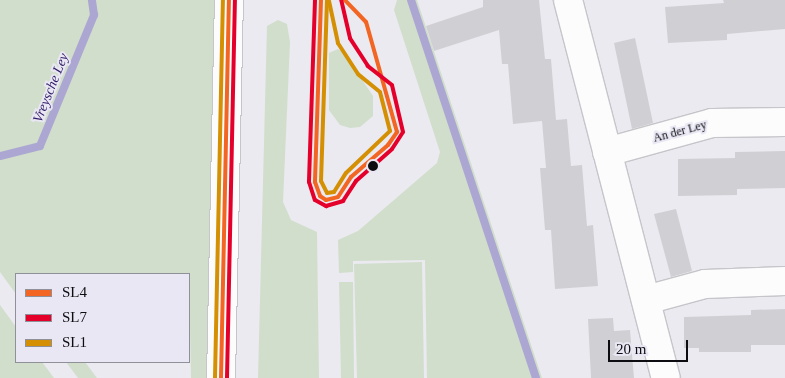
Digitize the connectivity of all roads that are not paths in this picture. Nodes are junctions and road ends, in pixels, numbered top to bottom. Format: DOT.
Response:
graph roads {
  1 [pos="229,0"];
  2 [pos="568,0"];
  3 [pos="785,122"];
  4 [pos="607,152"];
  5 [pos="785,281"];
  6 [pos="646,300"];
  7 [pos="222,378"];
  8 [pos="666,378"];
  1 -- 7 [label="street"];
  2 -- 4 [label="street"];
  3 -- 4 [label="street, An der Ley"];
  4 -- 6 [label="street"];
  5 -- 6 [label="street"];
  6 -- 8 [label="street"];
}
